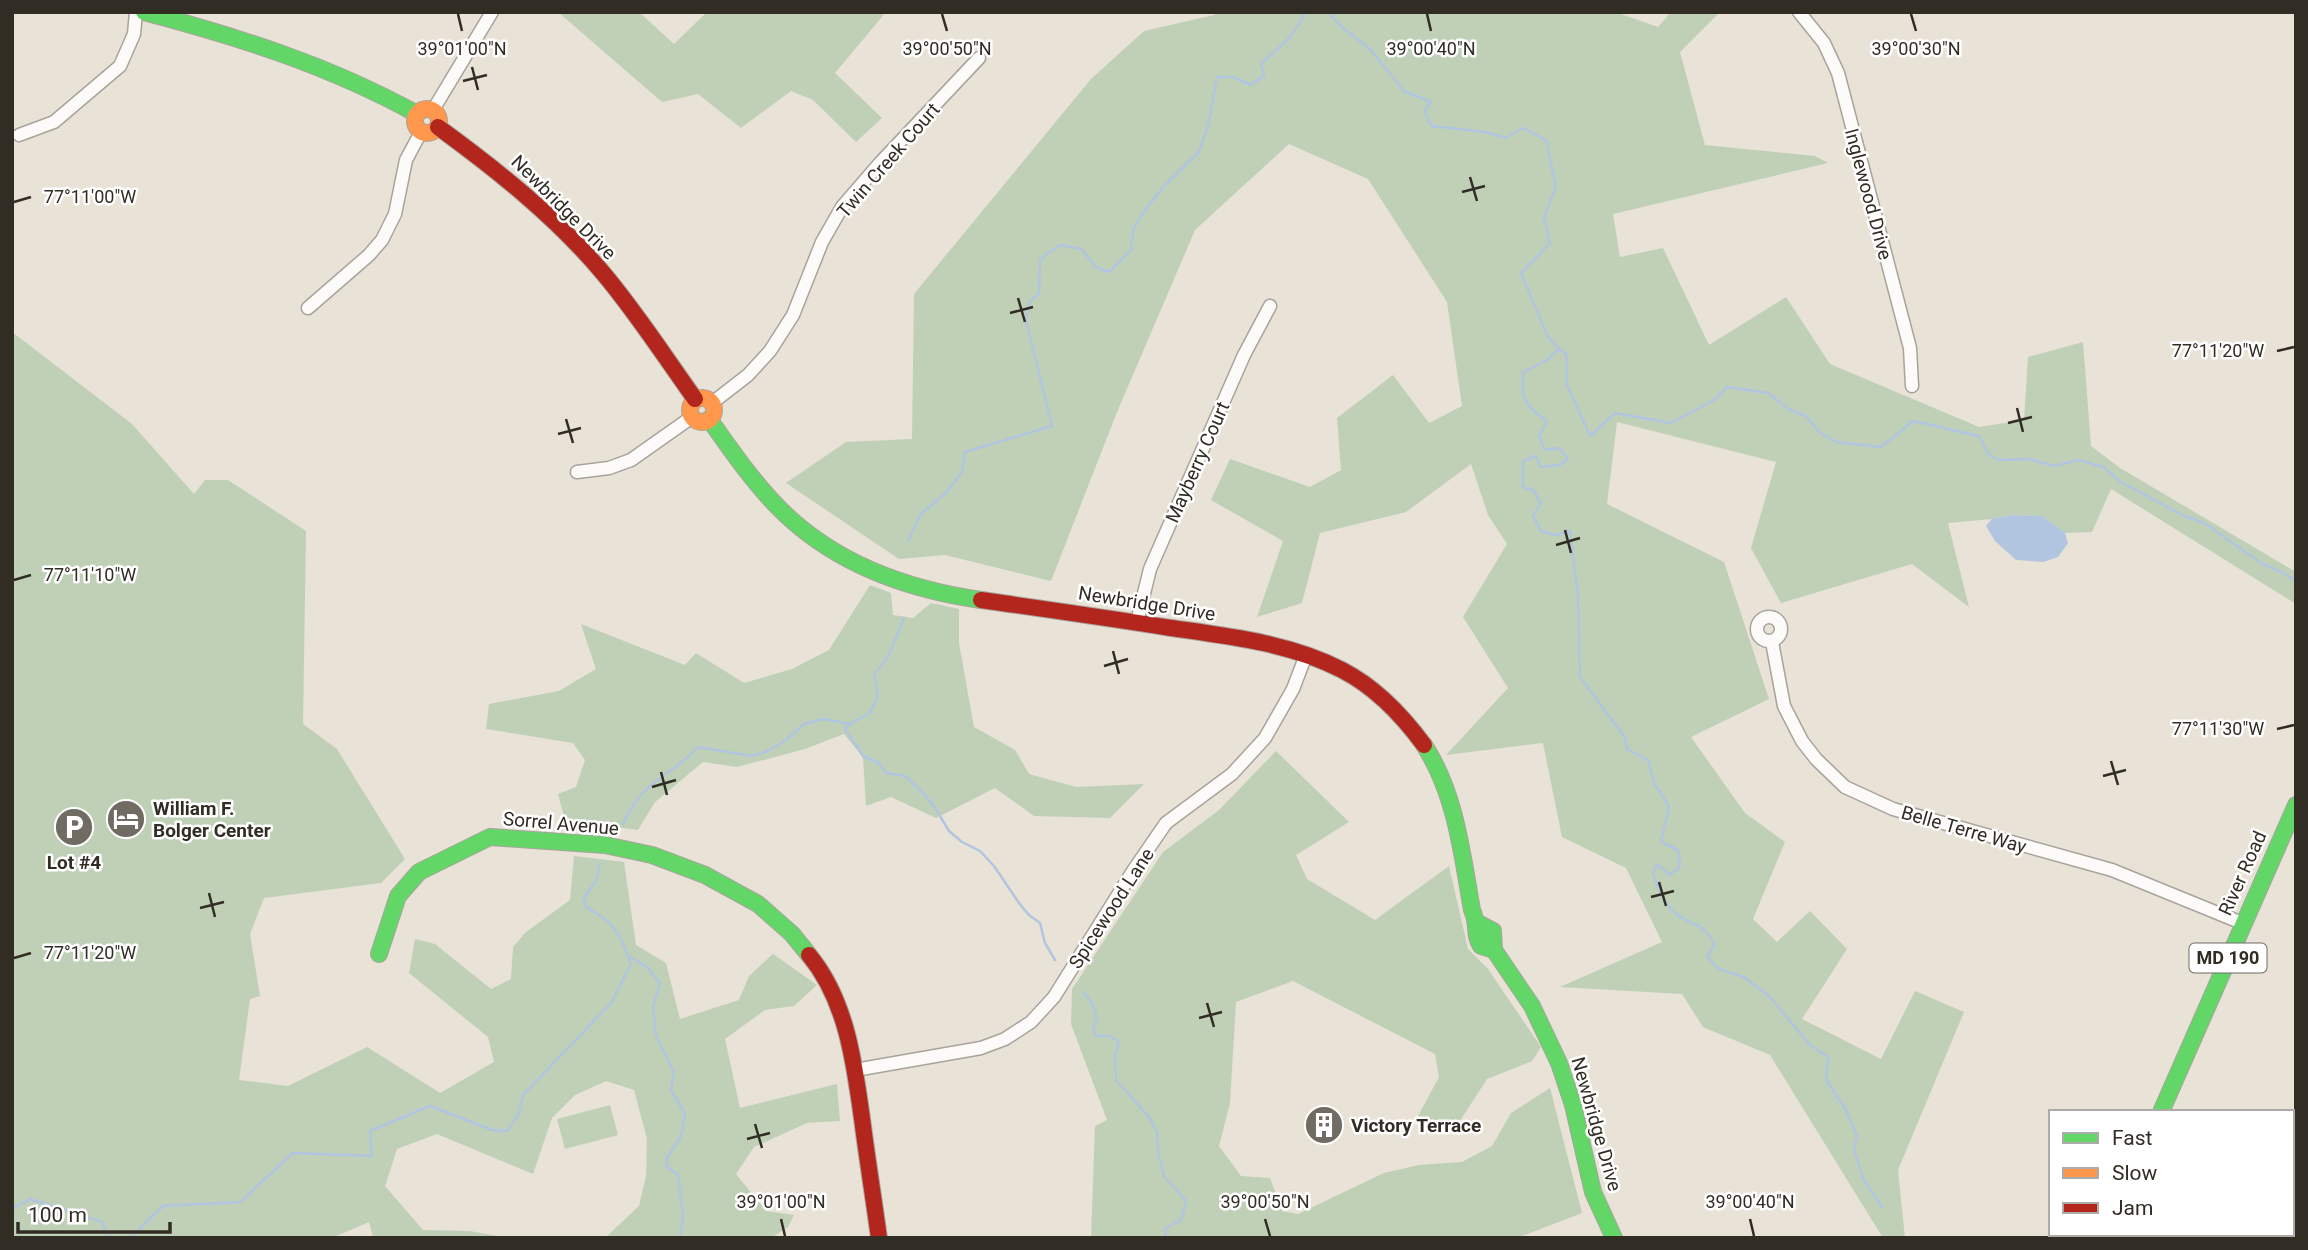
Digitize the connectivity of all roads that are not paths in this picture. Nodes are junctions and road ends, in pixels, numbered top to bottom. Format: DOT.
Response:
graph roads {
  1 [pos="136,12"];
  2 [pos="144,12"];
  3 [pos="492,12"];
  4 [pos="1799,12"];
  5 [pos="979,58"];
  6 [pos="425,112"];
  7 [pos="438,127"];
  8 [pos="421,132"];
  9 [pos="19,135"];
  10 [pos="1270,306"];
  11 [pos="308,308"];
  12 [pos="1912,387"];
  13 [pos="705,407"];
  14 [pos="692,417"];
  15 [pos="577,472"];
  16 [pos="1137,622"];
  17 [pos="1772,642"];
  18 [pos="1306,655"];
  19 [pos="2296,805"];
  20 [pos="2242,923"];
  21 [pos="379,954"];
  22 [pos="855,1070"];
  23 [pos="2162,1110"];
  24 [pos="879,1238"];
  25 [pos="1614,1238"];
  1 -- 9 [label="street"];
  2 -- 6 [label="street"];
  3 -- 6 [label="street"];
  4 -- 12 [label="street, Inglewood Drive"];
  5 -- 13 [label="street, Twin Creek Court"];
  6 -- 7 [label="street"];
  6 -- 8 [label="street"];
  7 -- 8 [label="street"];
  7 -- 13 [label="street, Newbridge Drive"];
  8 -- 11 [label="street"];
  10 -- 16 [label="street, Mayberry Court"];
  13 -- 14 [label="street"];
  13 -- 16 [label="street, Newbridge Drive"];
  14 -- 15 [label="street"];
  16 -- 18 [label="street, Newbridge Drive"];
  17 -- 20 [label="street, Belle Terre Way"];
  18 -- 22 [label="street, Spicewood Lane"];
  18 -- 25 [label="street, Newbridge Drive"];
  19 -- 20 [label="street, River Road / MD 190"];
  20 -- 23 [label="street, River Road / MD 190"];
  21 -- 22 [label="street, Sorrel Avenue"];
  22 -- 24 [label="street, Sorrel Avenue"];
}
